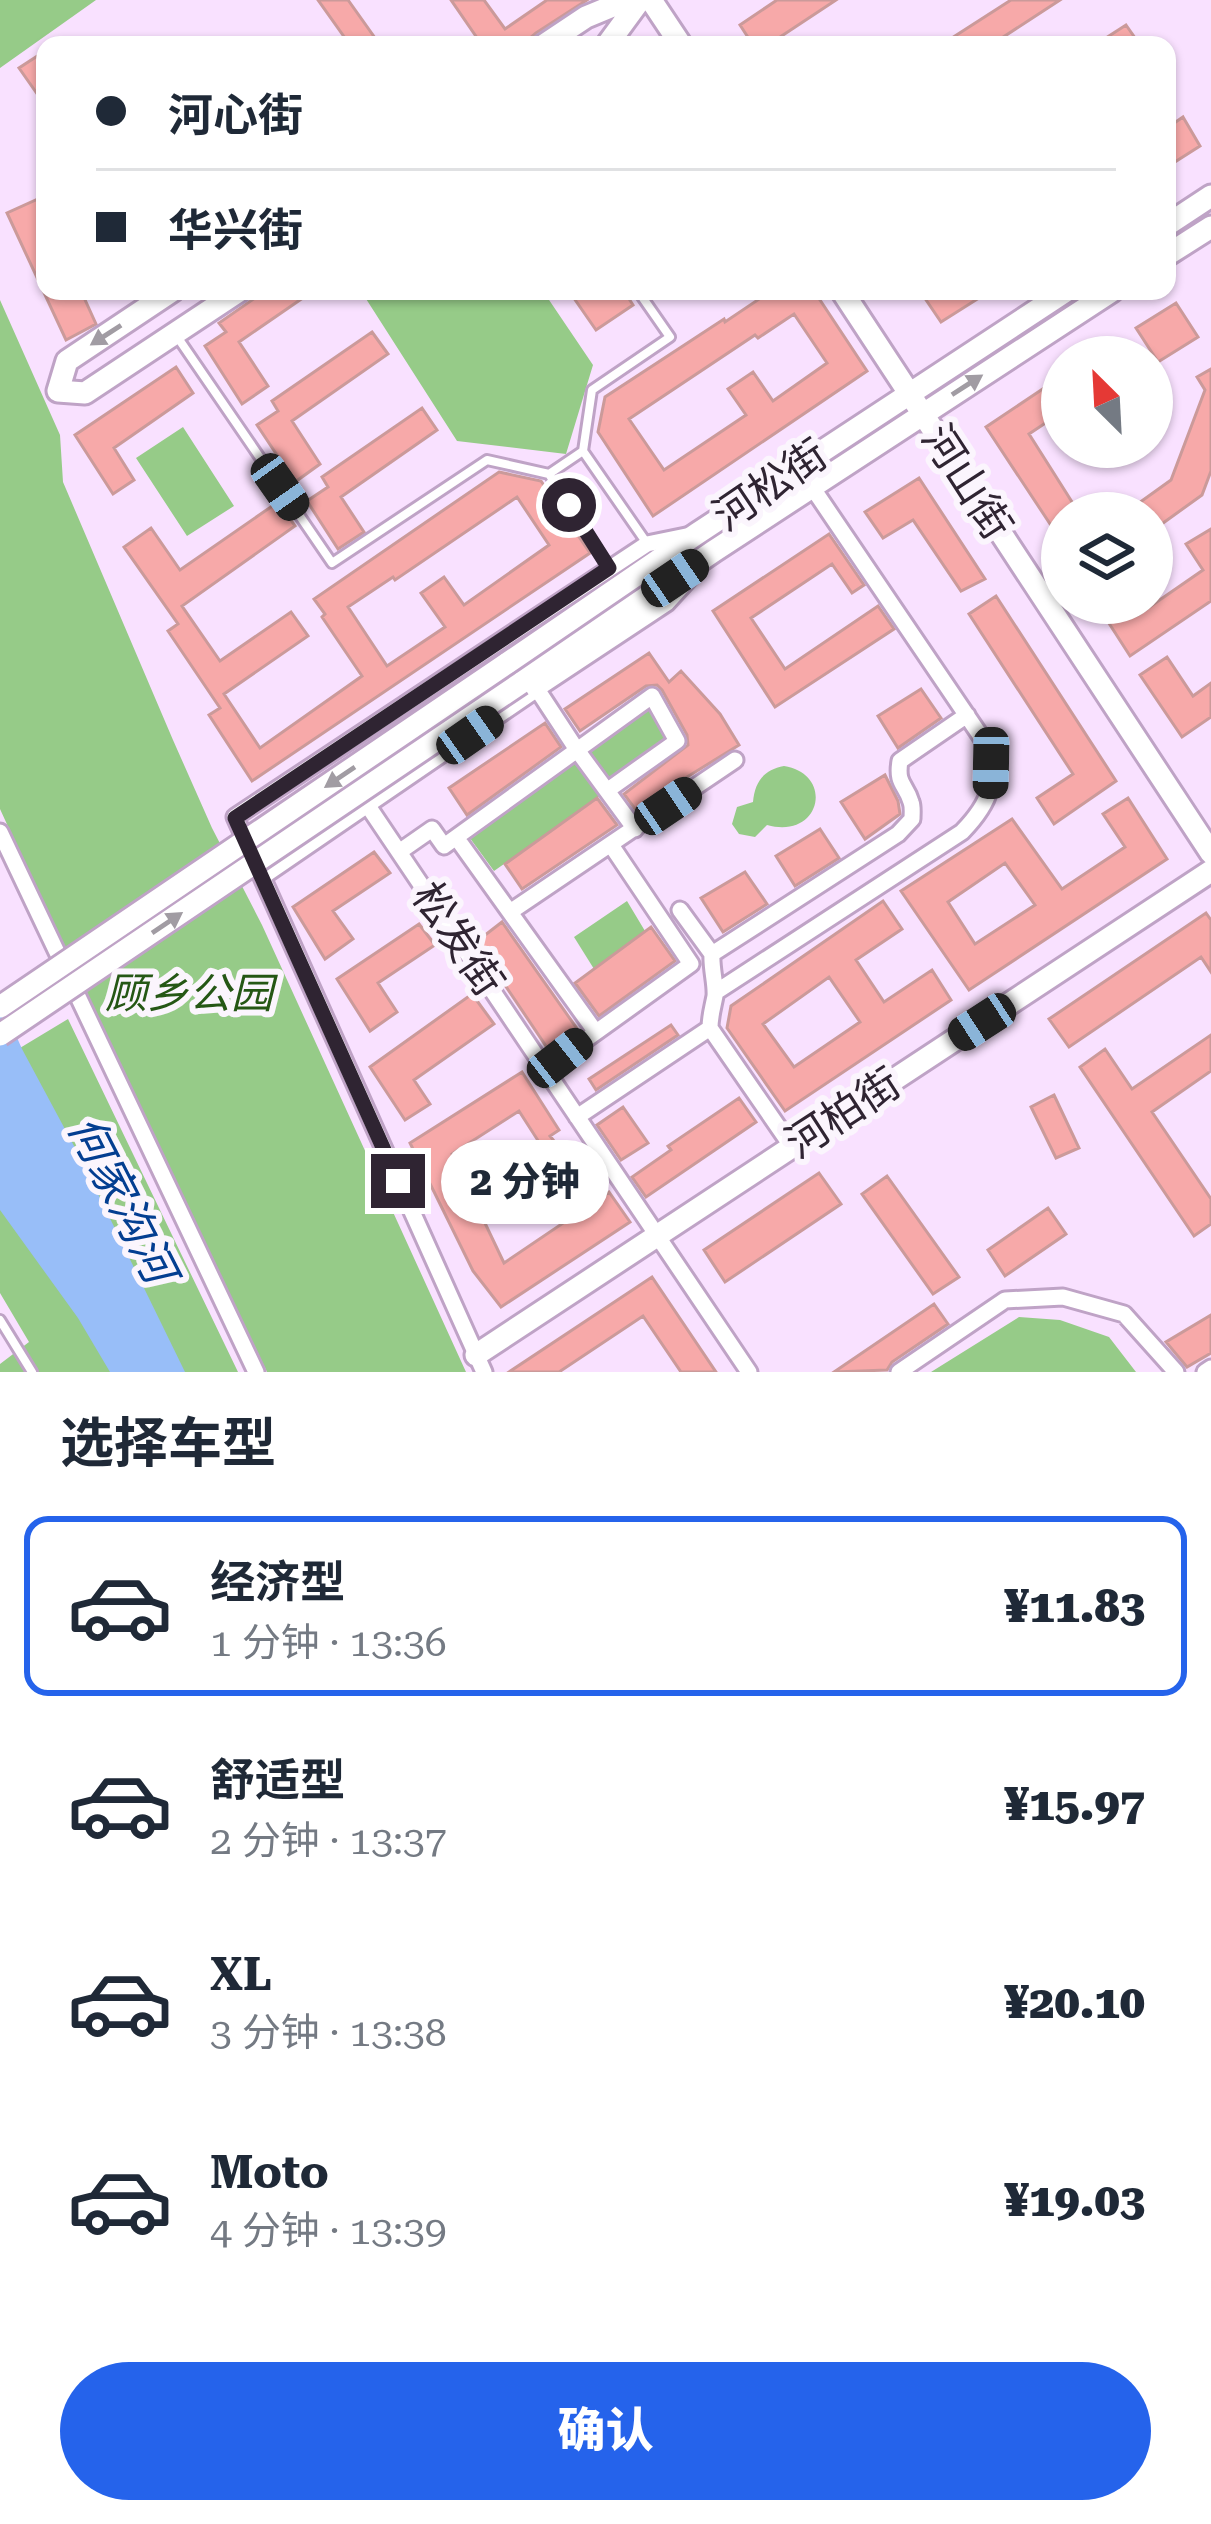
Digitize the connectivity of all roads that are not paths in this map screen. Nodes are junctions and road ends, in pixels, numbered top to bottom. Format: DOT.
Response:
graph roads {
  1 [pos="627,0"];
  2 [pos="640,0"];
  3 [pos="652,0"];
  4 [pos="558,36"];
  5 [pos="614,36"];
  6 [pos="675,36"];
  7 [pos="1211,196"];
  8 [pos="1176,219"];
  9 [pos="1211,227"];
  10 [pos="1176,249"];
  11 [pos="158,300"];
  12 [pos="226,300"];
  13 [pos="644,300"];
  14 [pos="848,300"];
  15 [pos="1052,300"];
  16 [pos="1098,300"];
  17 [pos="175,334"];
  18 [pos="909,393"];
  19 [pos="922,414"];
  20 [pos="583,451"];
  21 [pos="549,474"];
  22 [pos="812,488"];
  23 [pos="698,533"];
  24 [pos="647,544"];
  25 [pos="609,568"];
  26 [pos="529,686"];
  27 [pos="967,715"];
  28 [pos="577,750"];
  29 [pos="735,760"];
  30 [pos="608,790"];
  31 [pos="368,806"];
  32 [pos="635,829"];
  33 [pos="0,832"];
  34 [pos="460,844"];
  35 [pos="611,845"];
  36 [pos="399,852"];
  37 [pos="1211,854"];
  38 [pos="1211,871"];
  39 [pos="262,877"];
  40 [pos="680,910"];
  41 [pos="510,912"];
  42 [pos="712,954"];
  43 [pos="716,992"];
  44 [pos="0,1007"];
  45 [pos="710,1028"];
  46 [pos="596,1031"];
  47 [pos="0,1035"];
  48 [pos="560,1058"];
  49 [pos="577,1117"];
  50 [pos="792,1147"];
  51 [pos="657,1236"];
  52 [pos="0,1320"];
  53 [pos="480,1364"];
  54 [pos="32,1372"];
  55 [pos="256,1372"];
  56 [pos="748,1372"];
  57 [pos="899,1372"];
  58 [pos="1176,1372"];
  1 -- 4 [label="main road"];
  2 -- 5 [label="main road"];
  3 -- 6 [label="main road"];
  7 -- 8 [label="main road"];
  9 -- 10 [label="main road"];
  11 -- 17 [label="main road, one-way"];
  12 -- 17 [label="main road"];
  13 -- 20 [label="lane"];
  14 -- 18 [label="main road, 河山街"];
  15 -- 18 [label="main road, 河松街"];
  19 -- 16 [label="main road, one-way"];
  17 -- 21 [label="lane"];
  18 -- 19 [label="main road, 河山街"];
  18 -- 23 [label="main road, 河松街"];
  19 -- 22 [label="main road"];
  19 -- 37 [label="main road, 河山街"];
  20 -- 21 [label="lane"];
  20 -- 24 [label="lane"];
  21 -- 25 [label="lane"];
  22 -- 26 [label="main road"];
  22 -- 27 [label="street"];
  23 -- 24 [label="street"];
  23 -- 44 [label="main road, 河松街, one-way, bridge"];
  24 -- 25 [label="street"];
  25 -- 39 [label="street"];
  26 -- 28 [label="street"];
  26 -- 31 [label="street"];
  47 -- 26 [label="main road, one-way, bridge"];
  27 -- 42 [label="street"];
  27 -- 43 [label="street"];
  28 -- 30 [label="street"];
  28 -- 30 [label="street"];
  28 -- 36 [label="street"];
  29 -- 32 [label="street"];
  30 -- 32 [label="street"];
  31 -- 36 [label="street, 松发街"];
  31 -- 39 [label="street"];
  32 -- 35 [label="street"];
  33 -- 55 [label="street"];
  34 -- 41 [label="street"];
  35 -- 41 [label="street"];
  35 -- 46 [label="street"];
  36 -- 49 [label="street, 松发街"];
  38 -- 50 [label="main road, 河柏街"];
  39 -- 53 [label="street"];
  40 -- 42 [label="street"];
  41 -- 46 [label="street"];
  42 -- 43 [label="street"];
  43 -- 45 [label="street"];
  45 -- 49 [label="street"];
  45 -- 50 [label="street"];
  46 -- 48 [label="street"];
  49 -- 51 [label="street, 松发街"];
  50 -- 51 [label="main road, 河柏街"];
  51 -- 53 [label="main road, 河柏街"];
  51 -- 56 [label="street, 松发街"];
  52 -- 54 [label="lane"];
  57 -- 58 [label="street"];
}
